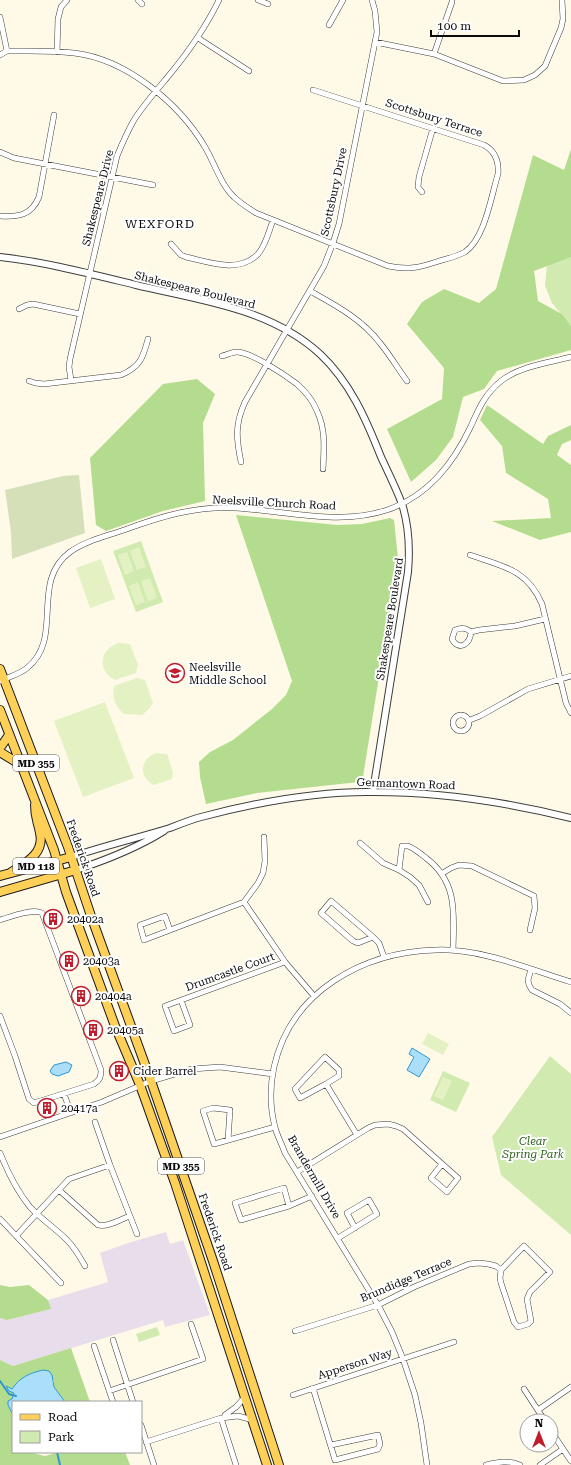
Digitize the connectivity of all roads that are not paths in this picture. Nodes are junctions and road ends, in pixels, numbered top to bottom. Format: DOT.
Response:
graph roads {
  1 [pos="67,0"];
  2 [pos="219,0"];
  3 [pos="258,0"];
  4 [pos="343,0"];
  5 [pos="372,0"];
  6 [pos="562,0"];
  7 [pos="452,2"];
  8 [pos="268,4"];
  9 [pos="0,17"];
  10 [pos="329,25"];
  11 [pos="198,38"];
  12 [pos="375,42"];
  13 [pos="7,51"];
  14 [pos="57,52"];
  15 [pos="434,54"];
  16 [pos="0,55"];
  17 [pos="249,72"];
  18 [pos="313,90"];
  19 [pos="156,92"];
  20 [pos="363,105"];
  21 [pos="54,115"];
  22 [pos="433,128"];
  23 [pos="0,152"];
  24 [pos="45,164"];
  25 [pos="112,177"];
  26 [pos="153,185"];
  27 [pos="422,192"];
  28 [pos="0,216"];
  29 [pos="273,220"];
  30 [pos="333,243"];
  31 [pos="172,244"];
  32 [pos="0,257"];
  33 [pos="89,274"];
  34 [pos="310,291"];
  35 [pos="19,309"];
  36 [pos="80,314"];
  37 [pos="288,330"];
  38 [pos="148,339"];
  39 [pos="222,356"];
  40 [pos="571,357"];
  41 [pos="266,365"];
  42 [pos="71,380"];
  43 [pos="29,381"];
  44 [pos="407,382"];
  45 [pos="241,462"];
  46 [pos="323,469"];
  47 [pos="402,504"];
  48 [pos="470,555"];
  49 [pos="545,618"];
  50 [pos="471,632"];
  51 [pos="0,669"];
  52 [pos="571,676"];
  53 [pos="560,678"];
  54 [pos="2,680"];
  55 [pos="0,710"];
  56 [pos="571,713"];
  57 [pos="470,720"];
  58 [pos="9,735"];
  59 [pos="0,748"];
  60 [pos="0,752"];
  61 [pos="21,765"];
  62 [pos="373,792"];
  63 [pos="35,800"];
  64 [pos="571,818"];
  65 [pos="170,828"];
  66 [pos="264,837"];
  67 [pos="360,843"];
  68 [pos="71,857"];
  69 [pos="57,860"];
  70 [pos="76,870"];
  71 [pos="399,870"];
  72 [pos="10,874"];
  73 [pos="443,874"];
  74 [pos="61,875"];
  75 [pos="0,876"];
  76 [pos="0,892"];
  77 [pos="244,902"];
  78 [pos="428,902"];
  79 [pos="0,920"];
  80 [pos="170,930"];
  81 [pos="530,930"];
  82 [pos="373,937"];
  83 [pos="453,950"];
  84 [pos="384,957"];
  85 [pos="285,962"];
  86 [pos="531,969"];
  87 [pos="571,982"];
  88 [pos="314,996"];
  89 [pos="181,1000"];
  90 [pos="571,1013"];
  91 [pos="0,1016"];
  92 [pos="273,1074"];
  93 [pos="151,1081"];
  94 [pos="326,1084"];
  95 [pos="140,1085"];
  96 [pos="64,1094"];
  97 [pos="71,1113"];
  98 [pos="96,1122"];
  99 [pos="275,1127"];
  100 [pos="356,1135"];
  101 [pos="0,1137"];
  102 [pos="228,1140"];
  103 [pos="0,1153"];
  104 [pos="442,1164"];
  105 [pos="110,1165"];
  106 [pos="297,1172"];
  107 [pos="59,1190"];
  108 [pos="312,1196"];
  109 [pos="289,1206"];
  110 [pos="37,1213"];
  111 [pos="130,1216"];
  112 [pos="0,1219"];
  113 [pos="355,1228"];
  114 [pos="137,1234"];
  115 [pos="16,1236"];
  116 [pos="338,1238"];
  117 [pos="85,1266"];
  118 [pos="502,1270"];
  119 [pos="62,1284"];
  120 [pos="378,1305"];
  121 [pos="191,1324"];
  122 [pos="295,1331"];
  123 [pos="113,1340"];
  124 [pos="454,1342"];
  125 [pos="94,1346"];
  126 [pos="403,1359"];
  127 [pos="127,1385"];
  128 [pos="313,1388"];
  129 [pos="571,1388"];
  130 [pos="524,1389"];
  131 [pos="109,1391"];
  132 [pos="293,1395"];
  133 [pos="245,1397"];
  134 [pos="113,1401"];
  135 [pos="133,1401"];
  136 [pos="538,1410"];
  137 [pos="540,1413"];
  138 [pos="221,1418"];
  139 [pos="252,1420"];
  140 [pos="142,1428"];
  141 [pos="146,1442"];
  142 [pos="559,1443"];
  143 [pos="331,1445"];
  144 [pos="563,1449"];
  145 [pos="571,1461"];
  146 [pos="154,1465"];
  147 [pos="235,1465"];
  148 [pos="268,1465"];
  149 [pos="279,1465"];
  150 [pos="427,1465"];
  151 [pos="486,1465"];
  152 [pos="520,1465"];
  153 [pos="540,1465"];
  1 -- 14 [label="street"];
  2 -- 11 [label="street, Shakespeare Drive"];
  3 -- 8 [label="street"];
  4 -- 10 [label="street"];
  5 -- 12 [label="street, Scottsbury Drive"];
  6 -- 15 [label="street"];
  7 -- 15 [label="street"];
  9 -- 13 [label="street"];
  11 -- 17 [label="street"];
  11 -- 19 [label="street, Shakespeare Drive"];
  12 -- 15 [label="street"];
  12 -- 20 [label="street, Scottsbury Drive"];
  13 -- 14 [label="street, Scottsbury Terrace"];
  13 -- 16 [label="street"];
  14 -- 19 [label="street, Scottsbury Terrace"];
  18 -- 20 [label="street, Scottsbury Terrace"];
  19 -- 25 [label="street, Shakespeare Drive"];
  19 -- 29 [label="street, Scottsbury Terrace"];
  20 -- 22 [label="street, Scottsbury Terrace"];
  20 -- 30 [label="street, Scottsbury Drive"];
  21 -- 24 [label="street"];
  22 -- 27 [label="street"];
  22 -- 30 [label="street, Scottsbury Terrace"];
  23 -- 24 [label="street"];
  24 -- 25 [label="street"];
  24 -- 28 [label="street"];
  25 -- 26 [label="street"];
  25 -- 33 [label="street, Shakespeare Drive"];
  29 -- 30 [label="street, Scottsbury Terrace"];
  29 -- 31 [label="street"];
  30 -- 34 [label="street, Scottsbury Drive"];
  32 -- 33 [label="street, Shakespeare Boulevard"];
  33 -- 36 [label="street, Shakespeare Drive"];
  33 -- 37 [label="street, Shakespeare Boulevard"];
  34 -- 37 [label="street, Scottsbury Drive"];
  34 -- 44 [label="street"];
  35 -- 36 [label="street"];
  36 -- 42 [label="street, Shakespeare Drive"];
  37 -- 41 [label="street, Scottsbury Drive"];
  37 -- 47 [label="street, Shakespeare Boulevard"];
  38 -- 42 [label="street"];
  39 -- 41 [label="street"];
  40 -- 47 [label="street, Neelsville Church Road"];
  41 -- 45 [label="street, Scottsbury Drive"];
  41 -- 46 [label="street"];
  42 -- 43 [label="street"];
  47 -- 54 [label="street, Neelsville Church Road"];
  47 -- 62 [label="street, Shakespeare Boulevard"];
  48 -- 49 [label="street"];
  49 -- 50 [label="street"];
  49 -- 53 [label="street"];
  51 -- 54 [label="main road, Frederick Road / MD 355"];
  52 -- 53 [label="street"];
  53 -- 56 [label="street"];
  53 -- 57 [label="street"];
  54 -- 68 [label="main road, Frederick Road / MD 355"];
  55 -- 58 [label="main road, Frederick Road / MD 355"];
  58 -- 59 [label="main road"];
  58 -- 61 [label="main road, Frederick Road / MD 355"];
  60 -- 61 [label="main road"];
  61 -- 63 [label="main road, Frederick Road / MD 355"];
  62 -- 64 [label="street, Germantown Road"];
  62 -- 65 [label="street, Germantown Road"];
  63 -- 69 [label="main road, Frederick Road / MD 355"];
  63 -- 72 [label="main road"];
  65 -- 68 [label="street, Germantown Road"];
  65 -- 70 [label="street, Germantown Road"];
  66 -- 77 [label="street"];
  67 -- 71 [label="street"];
  68 -- 69 [label="main road, Germantown Road / MD 118"];
  68 -- 70 [label="main road, Frederick Road / MD 355"];
  69 -- 72 [label="main road, Germantown Road / MD 118"];
  69 -- 74 [label="main road, Frederick Road / MD 355"];
  70 -- 74 [label="main road, Germantown Road / MD 118"];
  70 -- 93 [label="main road, Frederick Road / MD 355"];
  71 -- 73 [label="street"];
  71 -- 78 [label="street"];
  72 -- 75 [label="main road, Germantown Road / MD 118"];
  73 -- 81 [label="street"];
  73 -- 83 [label="street"];
  74 -- 76 [label="main road, Germantown Road / MD 118"];
  74 -- 95 [label="main road, Frederick Road / MD 355"];
  77 -- 80 [label="street"];
  77 -- 85 [label="street"];
  79 -- 96 [label="street"];
  80 -- 80 [label="street"];
  82 -- 82 [label="street"];
  82 -- 84 [label="street"];
  83 -- 84 [label="street, Brandermill Drive"];
  83 -- 86 [label="street, Brandermill Drive"];
  84 -- 88 [label="street, Brandermill Drive"];
  85 -- 88 [label="street"];
  85 -- 89 [label="street, Drumcastle Court"];
  86 -- 87 [label="street, Brandermill Drive"];
  86 -- 90 [label="street"];
  88 -- 92 [label="street, Brandermill Drive"];
  89 -- 89 [label="street, Drumcastle Court"];
  91 -- 96 [label="street"];
  92 -- 93 [label="street"];
  92 -- 99 [label="street, Brandermill Drive"];
  93 -- 95 [label="street"];
  93 -- 149 [label="main road, Frederick Road / MD 355"];
  94 -- 94 [label="street"];
  94 -- 100 [label="street"];
  95 -- 97 [label="street"];
  95 -- 133 [label="main road, Frederick Road / MD 355"];
  96 -- 97 [label="street"];
  97 -- 101 [label="street"];
  98 -- 105 [label="street"];
  99 -- 102 [label="street"];
  99 -- 106 [label="street, Brandermill Drive"];
  100 -- 104 [label="street"];
  100 -- 106 [label="street"];
  102 -- 102 [label="street"];
  103 -- 110 [label="street"];
  104 -- 104 [label="street"];
  105 -- 107 [label="street"];
  105 -- 111 [label="street"];
  106 -- 108 [label="street, Brandermill Drive"];
  107 -- 110 [label="street"];
  107 -- 111 [label="street"];
  108 -- 109 [label="street"];
  108 -- 116 [label="street, Brandermill Drive"];
  109 -- 109 [label="street"];
  110 -- 115 [label="street"];
  110 -- 117 [label="street"];
  111 -- 114 [label="street"];
  112 -- 115 [label="street"];
  113 -- 113 [label="street"];
  113 -- 116 [label="street"];
  115 -- 119 [label="street"];
  116 -- 120 [label="street, Brandermill Drive"];
  118 -- 118 [label="street"];
  118 -- 120 [label="street, Brundidge Terrace"];
  120 -- 122 [label="street, Brundidge Terrace"];
  120 -- 126 [label="street, Brandermill Drive"];
  121 -- 127 [label="street"];
  123 -- 127 [label="street"];
  124 -- 126 [label="street, Apperson Way"];
  125 -- 131 [label="street"];
  126 -- 128 [label="street, Apperson Way"];
  126 -- 150 [label="street, Brandermill Drive"];
  127 -- 131 [label="street"];
  127 -- 135 [label="street"];
  128 -- 132 [label="street, Apperson Way"];
  128 -- 143 [label="street, Apperson Way"];
  129 -- 136 [label="street"];
  130 -- 136 [label="street"];
  131 -- 134 [label="street"];
  133 -- 138 [label="street"];
  133 -- 139 [label="main road, Frederick Road / MD 355"];
  136 -- 137 [label="street"];
  138 -- 139 [label="street"];
  138 -- 141 [label="street"];
  138 -- 147 [label="street"];
  139 -- 148 [label="main road, Frederick Road / MD 355"];
  140 -- 141 [label="street"];
  141 -- 146 [label="street"];
  142 -- 144 [label="street"];
  143 -- 143 [label="street, Apperson Way"];
  144 -- 145 [label="street"];
  144 -- 153 [label="street"];
  151 -- 152 [label="street"];
}
